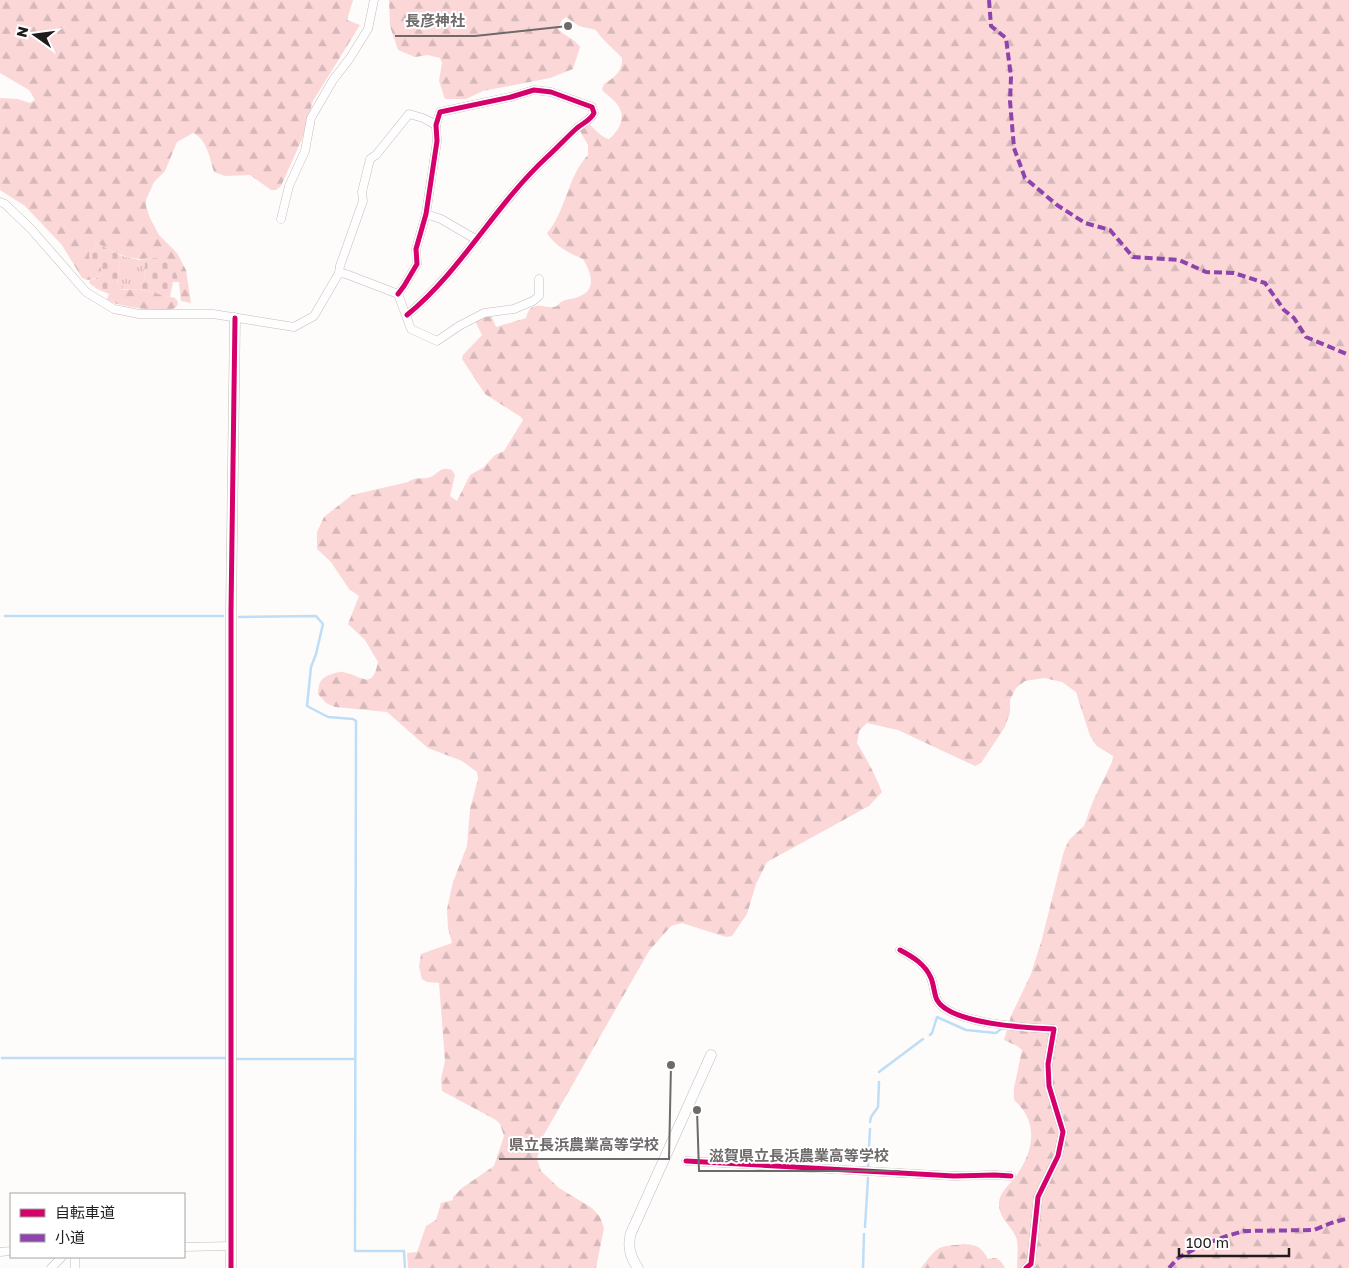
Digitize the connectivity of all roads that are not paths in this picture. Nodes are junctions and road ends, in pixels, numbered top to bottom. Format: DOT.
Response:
graph roads {
  1 [pos="374,0"];
  2 [pos="436,125"];
  3 [pos="0,202"];
  4 [pos="426,214"];
  5 [pos="281,219"];
  6 [pos="476,240"];
  7 [pos="339,274"];
  8 [pos="539,279"];
  9 [pos="398,294"];
  10 [pos="407,315"];
  11 [pos="235,318"];
  12 [pos="900,950"];
  13 [pos="711,1056"];
  14 [pos="686,1161"];
  15 [pos="1011,1176"];
  16 [pos="185,1246"];
  17 [pos="230,1246"];
  18 [pos="61,1258"];
  19 [pos="51,1268"];
  20 [pos="231,1268"];
  21 [pos="638,1268"];
  22 [pos="1026,1268"];
  1 -- 5 [label="street"];
  2 -- 4 [label="street"];
  2 -- 6 [label="street"];
  2 -- 7 [label="street"];
  3 -- 11 [label="street"];
  4 -- 6 [label="street"];
  4 -- 9 [label="street"];
  6 -- 10 [label="street"];
  7 -- 9 [label="street"];
  7 -- 11 [label="street"];
  8 -- 10 [label="street"];
  9 -- 10 [label="street"];
  11 -- 17 [label="street"];
  12 -- 22 [label="street"];
  13 -- 21 [label="street"];
  14 -- 15 [label="street"];
  16 -- 17 [label="street"];
  17 -- 20 [label="street"];
  18 -- 19 [label="street"];
}
